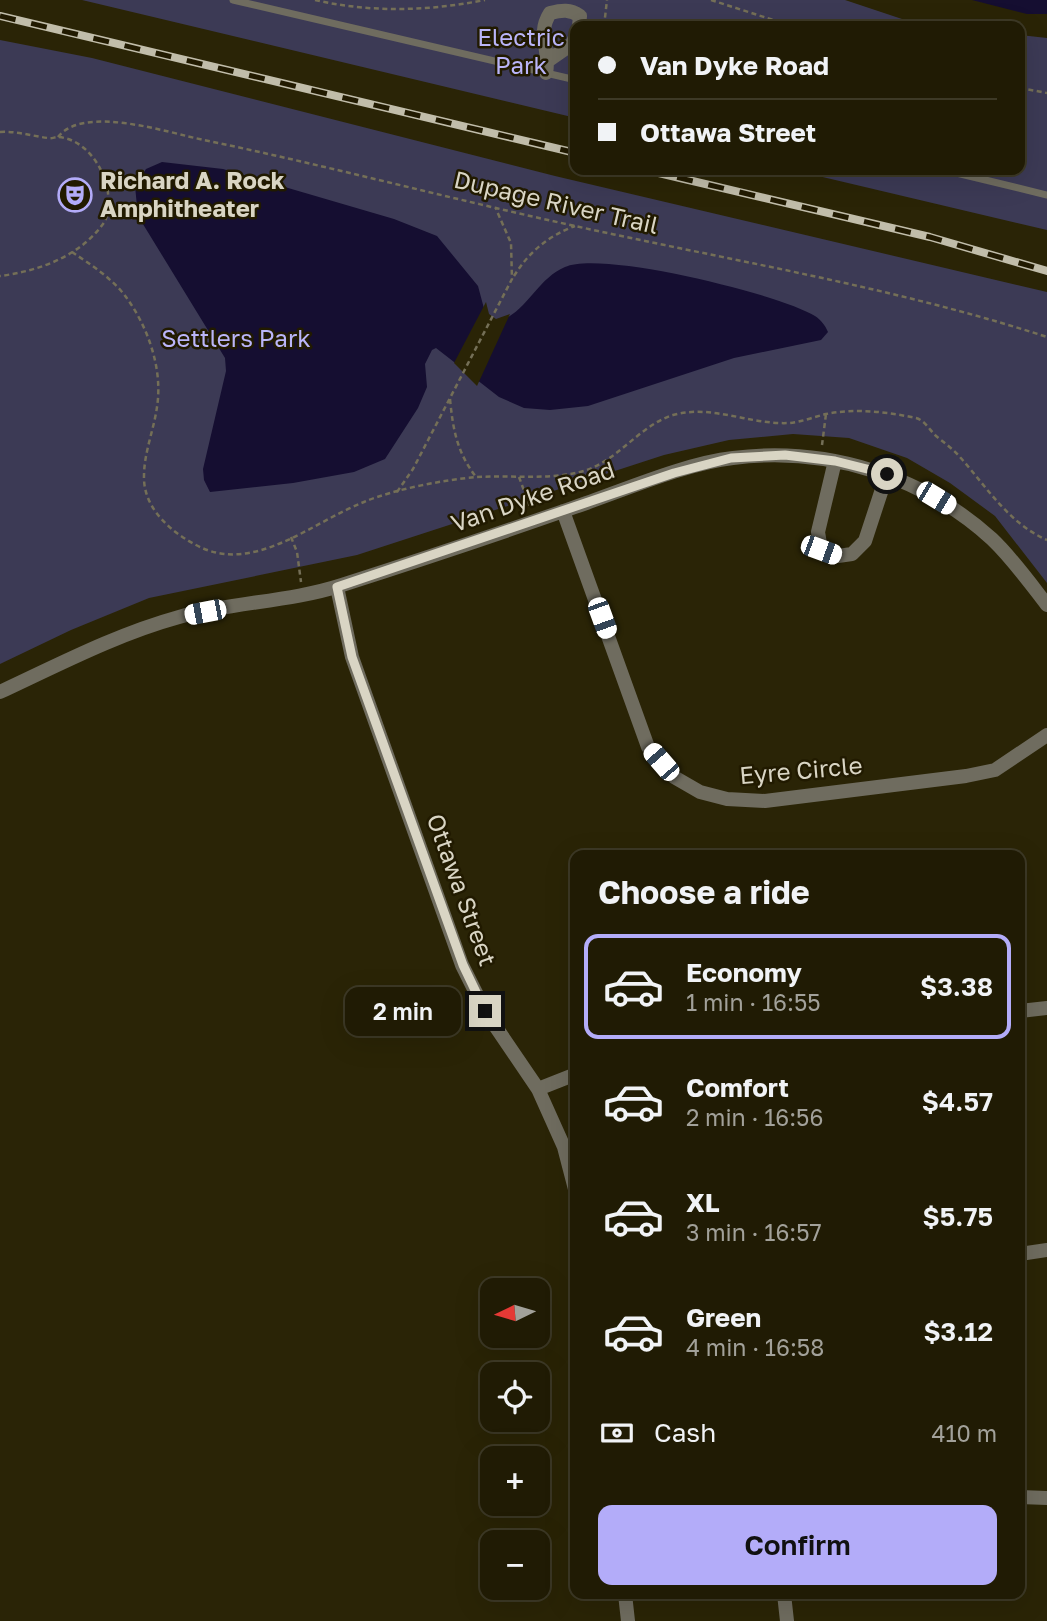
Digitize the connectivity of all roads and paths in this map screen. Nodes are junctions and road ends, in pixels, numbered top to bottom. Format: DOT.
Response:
graph roads {
  1 [pos="233,0"];
  2 [pos="315,0"];
  3 [pos="485,0"];
  4 [pos="607,0"];
  5 [pos="711,0"];
  6 [pos="580,21"];
  7 [pos="605,21"];
  8 [pos="776,21"];
  9 [pos="570,46"];
  10 [pos="547,66"];
  11 [pos="570,77"];
  12 [pos="1025,89"];
  13 [pos="1047,93"];
  14 [pos="0,132"];
  15 [pos="58,137"];
  16 [pos="965,175"];
  17 [pos="1047,195"];
  18 [pos="496,208"];
  19 [pos="575,226"];
  20 [pos="72,252"];
  21 [pos="0,276"];
  22 [pos="512,279"];
  23 [pos="1047,337"];
  24 [pos="450,397"];
  25 [pos="826,414"];
  26 [pos="819,459"];
  27 [pos="835,461"];
  28 [pos="887,474"];
  29 [pos="476,477"];
  30 [pos="519,477"];
  31 [pos="397,492"];
  32 [pos="563,511"];
  33 [pos="535,521"];
  34 [pos="291,537"];
  35 [pos="1047,540"];
  36 [pos="337,587"];
  37 [pos="303,590"];
  38 [pos="1047,605"];
  39 [pos="0,692"];
  40 [pos="1047,735"];
  41 [pos="1047,1008"];
  42 [pos="1025,1010"];
  43 [pos="570,1076"];
  44 [pos="538,1089"];
  45 [pos="570,1170"];
  46 [pos="1047,1250"];
  47 [pos="1025,1253"];
  48 [pos="1025,1497"];
  49 [pos="1047,1498"];
  50 [pos="626,1599"];
  51 [pos="785,1599"];
  52 [pos="628,1621"];
  53 [pos="787,1621"];
  1 -- 10 [label="lane"];
  2 -- 3 [label="path"];
  4 -- 7 [label="path"];
  5 -- 8 [label="path"];
  6 -- 10 [label="street"];
  9 -- 10 [label="street"];
  10 -- 11 [label="lane"];
  12 -- 13 [label="path"];
  14 -- 15 [label="path"];
  15 -- 18 [label="path, Dupage River Trail"];
  15 -- 20 [label="path"];
  16 -- 17 [label="lane"];
  18 -- 19 [label="path, Dupage River Trail"];
  18 -- 22 [label="path"];
  19 -- 22 [label="path"];
  19 -- 23 [label="path, Dupage River Trail"];
  20 -- 21 [label="path"];
  20 -- 34 [label="path"];
  22 -- 24 [label="path"];
  24 -- 29 [label="path"];
  24 -- 31 [label="path"];
  25 -- 26 [label="path"];
  25 -- 30 [label="path"];
  25 -- 35 [label="path"];
  26 -- 27 [label="street, Van Dyke Road"];
  26 -- 32 [label="street, Van Dyke Road"];
  27 -- 28 [label="street, Van Dyke Road"];
  27 -- 28 [label="street"];
  28 -- 38 [label="street, Van Dyke Road"];
  29 -- 30 [label="path"];
  29 -- 31 [label="path"];
  30 -- 33 [label="path"];
  31 -- 34 [label="path"];
  32 -- 33 [label="street, Van Dyke Road"];
  32 -- 40 [label="street, Eyre Circle"];
  33 -- 36 [label="street, Van Dyke Road"];
  34 -- 37 [label="path"];
  36 -- 39 [label="street, Van Dyke Road"];
  36 -- 44 [label="street, Ottawa Street"];
  41 -- 42 [label="street"];
  43 -- 44 [label="street"];
  44 -- 45 [label="street, Ottawa Street"];
  46 -- 47 [label="street"];
  48 -- 49 [label="street"];
  50 -- 52 [label="street"];
  51 -- 53 [label="street"];
}
